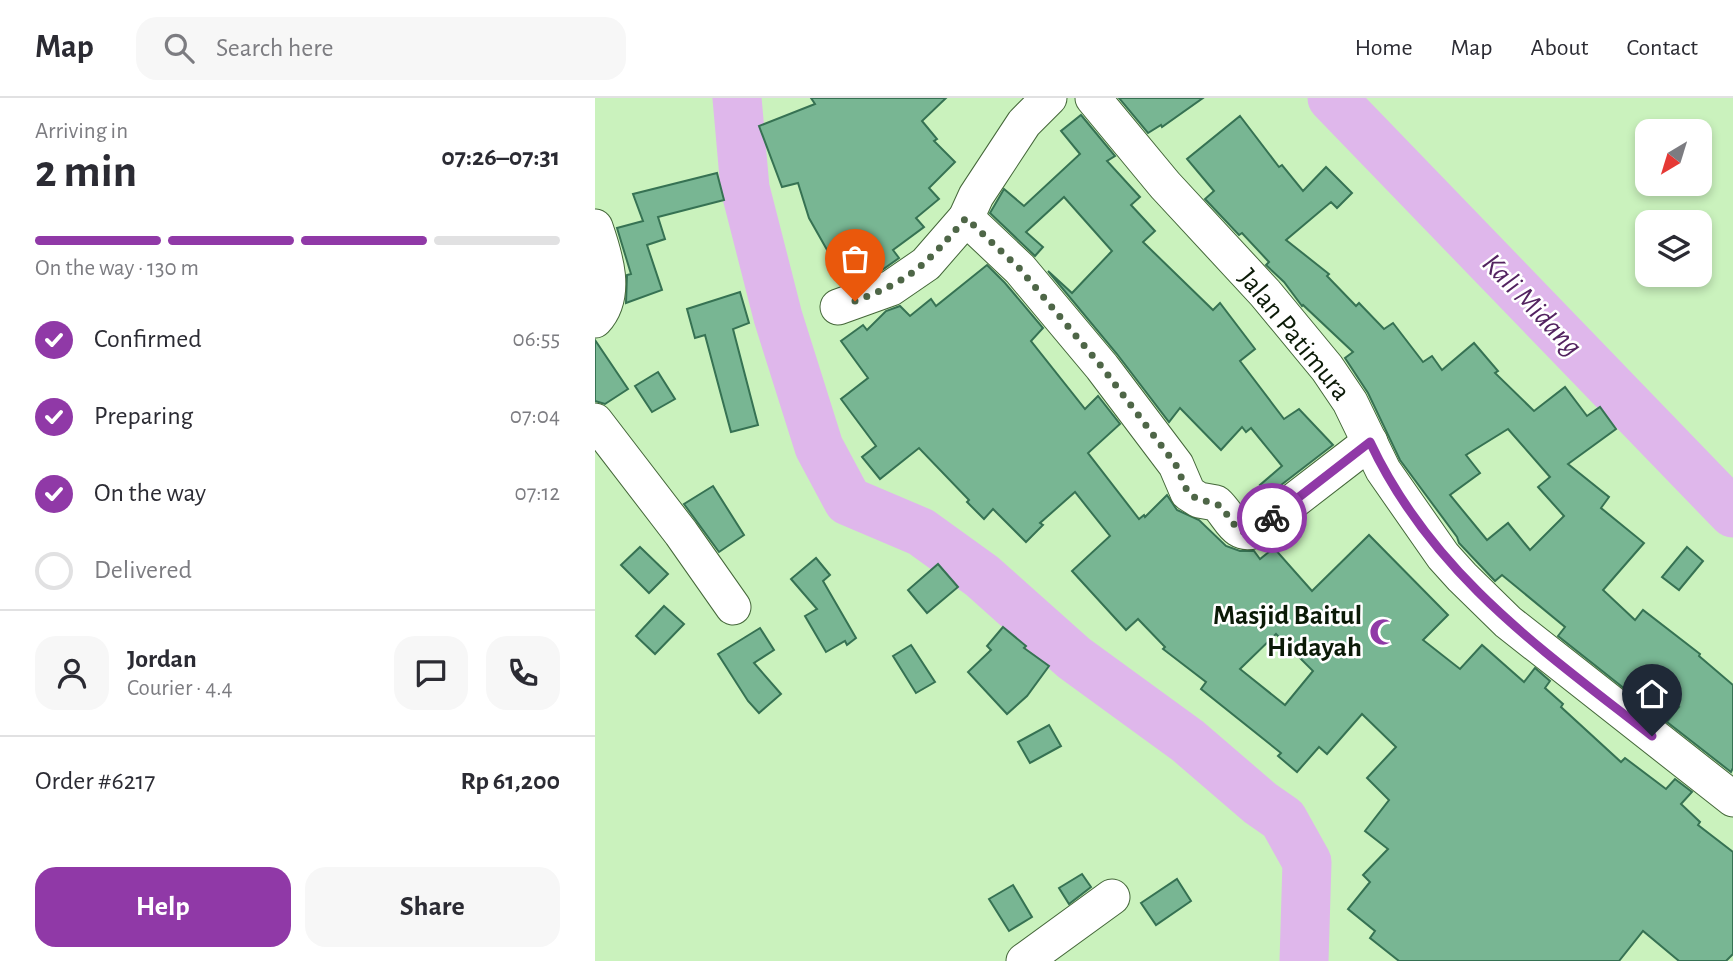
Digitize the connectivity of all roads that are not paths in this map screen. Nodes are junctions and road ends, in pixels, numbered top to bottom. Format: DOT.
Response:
graph roads {
  1 [pos="1049,98"];
  2 [pos="1093,98"];
  3 [pos="966,218"];
  4 [pos="595,227"];
  5 [pos="838,307"];
  6 [pos="595,320"];
  7 [pos="595,421"];
  8 [pos="1370,442"];
  9 [pos="733,607"];
  10 [pos="1733,799"];
  11 [pos="1112,897"];
  12 [pos="1024,961"];
  1 -- 3 [label="street"];
  2 -- 8 [label="street, Jalan Patimura"];
  3 -- 5 [label="street"];
  3 -- 8 [label="street"];
  4 -- 6 [label="street"];
  7 -- 9 [label="street"];
  8 -- 10 [label="street, Jalan Patimura"];
  11 -- 12 [label="street"];
}
